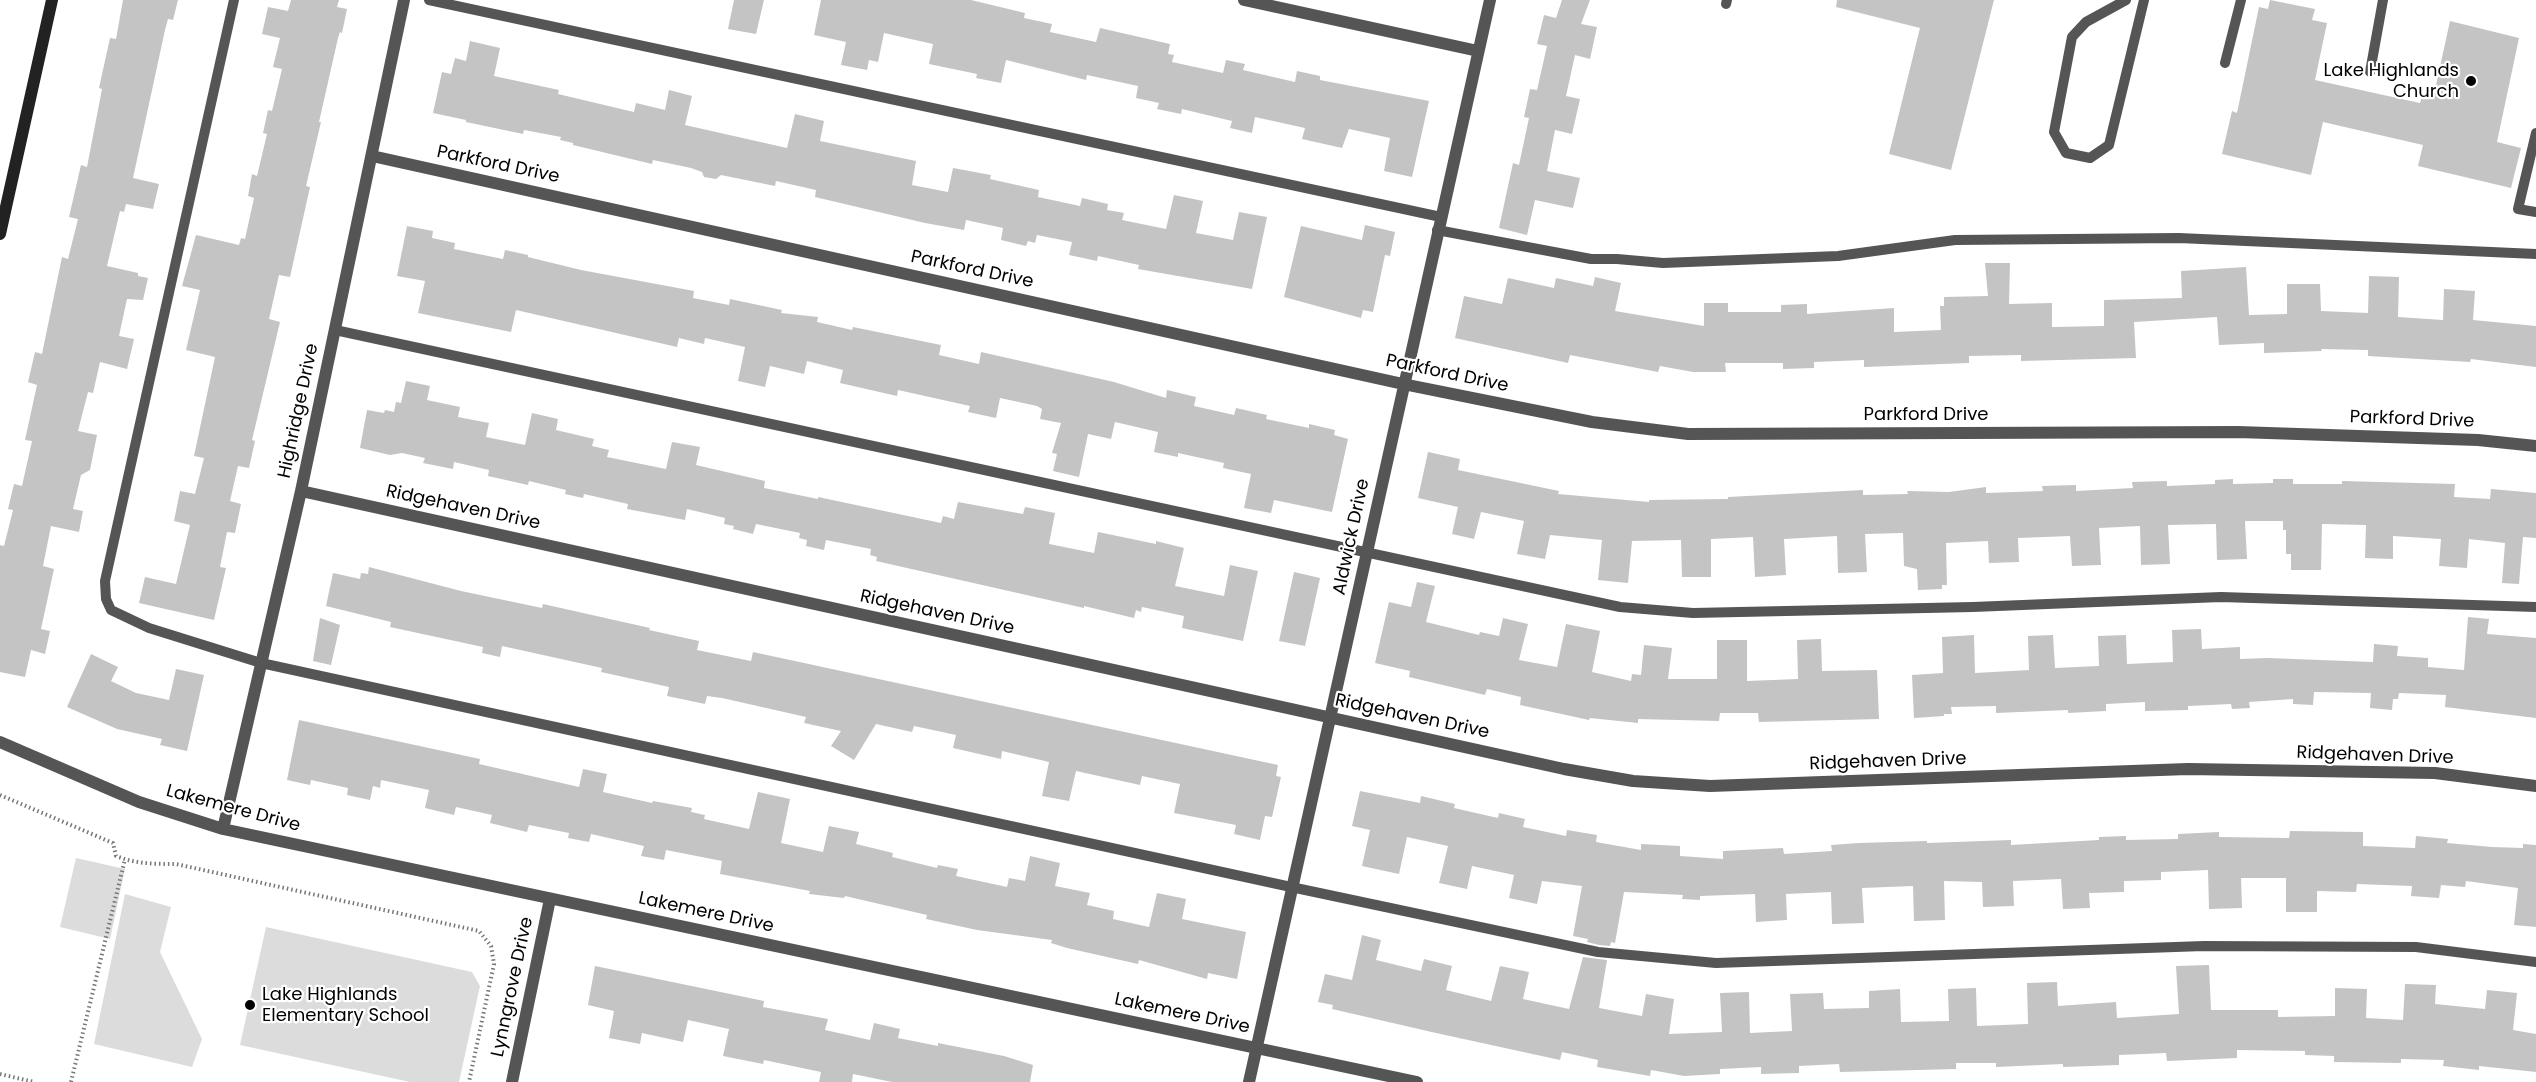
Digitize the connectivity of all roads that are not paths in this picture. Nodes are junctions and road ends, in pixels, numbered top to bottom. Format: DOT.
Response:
graph roads {
  1 [pos="52,0"];
  2 [pos="234,0"];
  3 [pos="404,0"];
  4 [pos="429,0"];
  5 [pos="1244,0"];
  6 [pos="1490,0"];
  7 [pos="2126,0"];
  8 [pos="2144,0"];
  9 [pos="2241,0"];
  10 [pos="2383,0"];
  11 [pos="1478,51"];
  12 [pos="2225,63"];
  13 [pos="2370,72"];
  14 [pos="2536,133"];
  15 [pos="372,156"];
  16 [pos="2536,212"];
  17 [pos="1441,217"];
  18 [pos="1437,230"];
  19 [pos="0,234"];
  20 [pos="2536,254"];
  21 [pos="335,330"];
  22 [pos="1403,384"];
  23 [pos="2536,446"];
  24 [pos="301,491"];
  25 [pos="1367,554"];
  26 [pos="2536,607"];
  27 [pos="261,663"];
  28 [pos="1330,718"];
  29 [pos="0,742"];
  30 [pos="2536,786"];
  31 [pos="223,829"];
  32 [pos="1291,887"];
  33 [pos="550,899"];
  34 [pos="2536,962"];
  35 [pos="1256,1048"];
  36 [pos="512,1082"];
  37 [pos="1249,1082"];
  38 [pos="1417,1082"];
  1 -- 19 [label="street"];
  2 -- 27 [label="lane"];
  3 -- 15 [label="street, Highridge Drive"];
  4 -- 17 [label="lane"];
  5 -- 11 [label="street"];
  6 -- 11 [label="street, Aldwick Drive"];
  7 -- 8 [label="lane"];
  9 -- 12 [label="lane"];
  10 -- 13 [label="lane"];
  11 -- 17 [label="street, Aldwick Drive"];
  14 -- 16 [label="lane"];
  15 -- 21 [label="street, Highridge Drive"];
  15 -- 22 [label="street, Parkford Drive"];
  17 -- 18 [label="street, Aldwick Drive"];
  18 -- 20 [label="lane"];
  18 -- 22 [label="street, Aldwick Drive"];
  21 -- 24 [label="street, Highridge Drive"];
  21 -- 25 [label="lane"];
  22 -- 23 [label="street, Parkford Drive"];
  22 -- 25 [label="street, Aldwick Drive"];
  24 -- 27 [label="street, Highridge Drive"];
  24 -- 28 [label="street, Ridgehaven Drive"];
  25 -- 26 [label="lane"];
  25 -- 28 [label="street, Aldwick Drive"];
  27 -- 31 [label="street, Highridge Drive"];
  27 -- 32 [label="lane"];
  28 -- 30 [label="street, Ridgehaven Drive"];
  28 -- 32 [label="street, Aldwick Drive"];
  29 -- 31 [label="street, Lakemere Drive"];
  31 -- 33 [label="street, Lakemere Drive"];
  32 -- 34 [label="lane"];
  32 -- 35 [label="street, Aldwick Drive"];
  33 -- 35 [label="street, Lakemere Drive"];
  33 -- 36 [label="street, Lynngrove Drive"];
  35 -- 37 [label="street, Aldwick Drive"];
  35 -- 38 [label="street, Lakemere Drive"];
}
